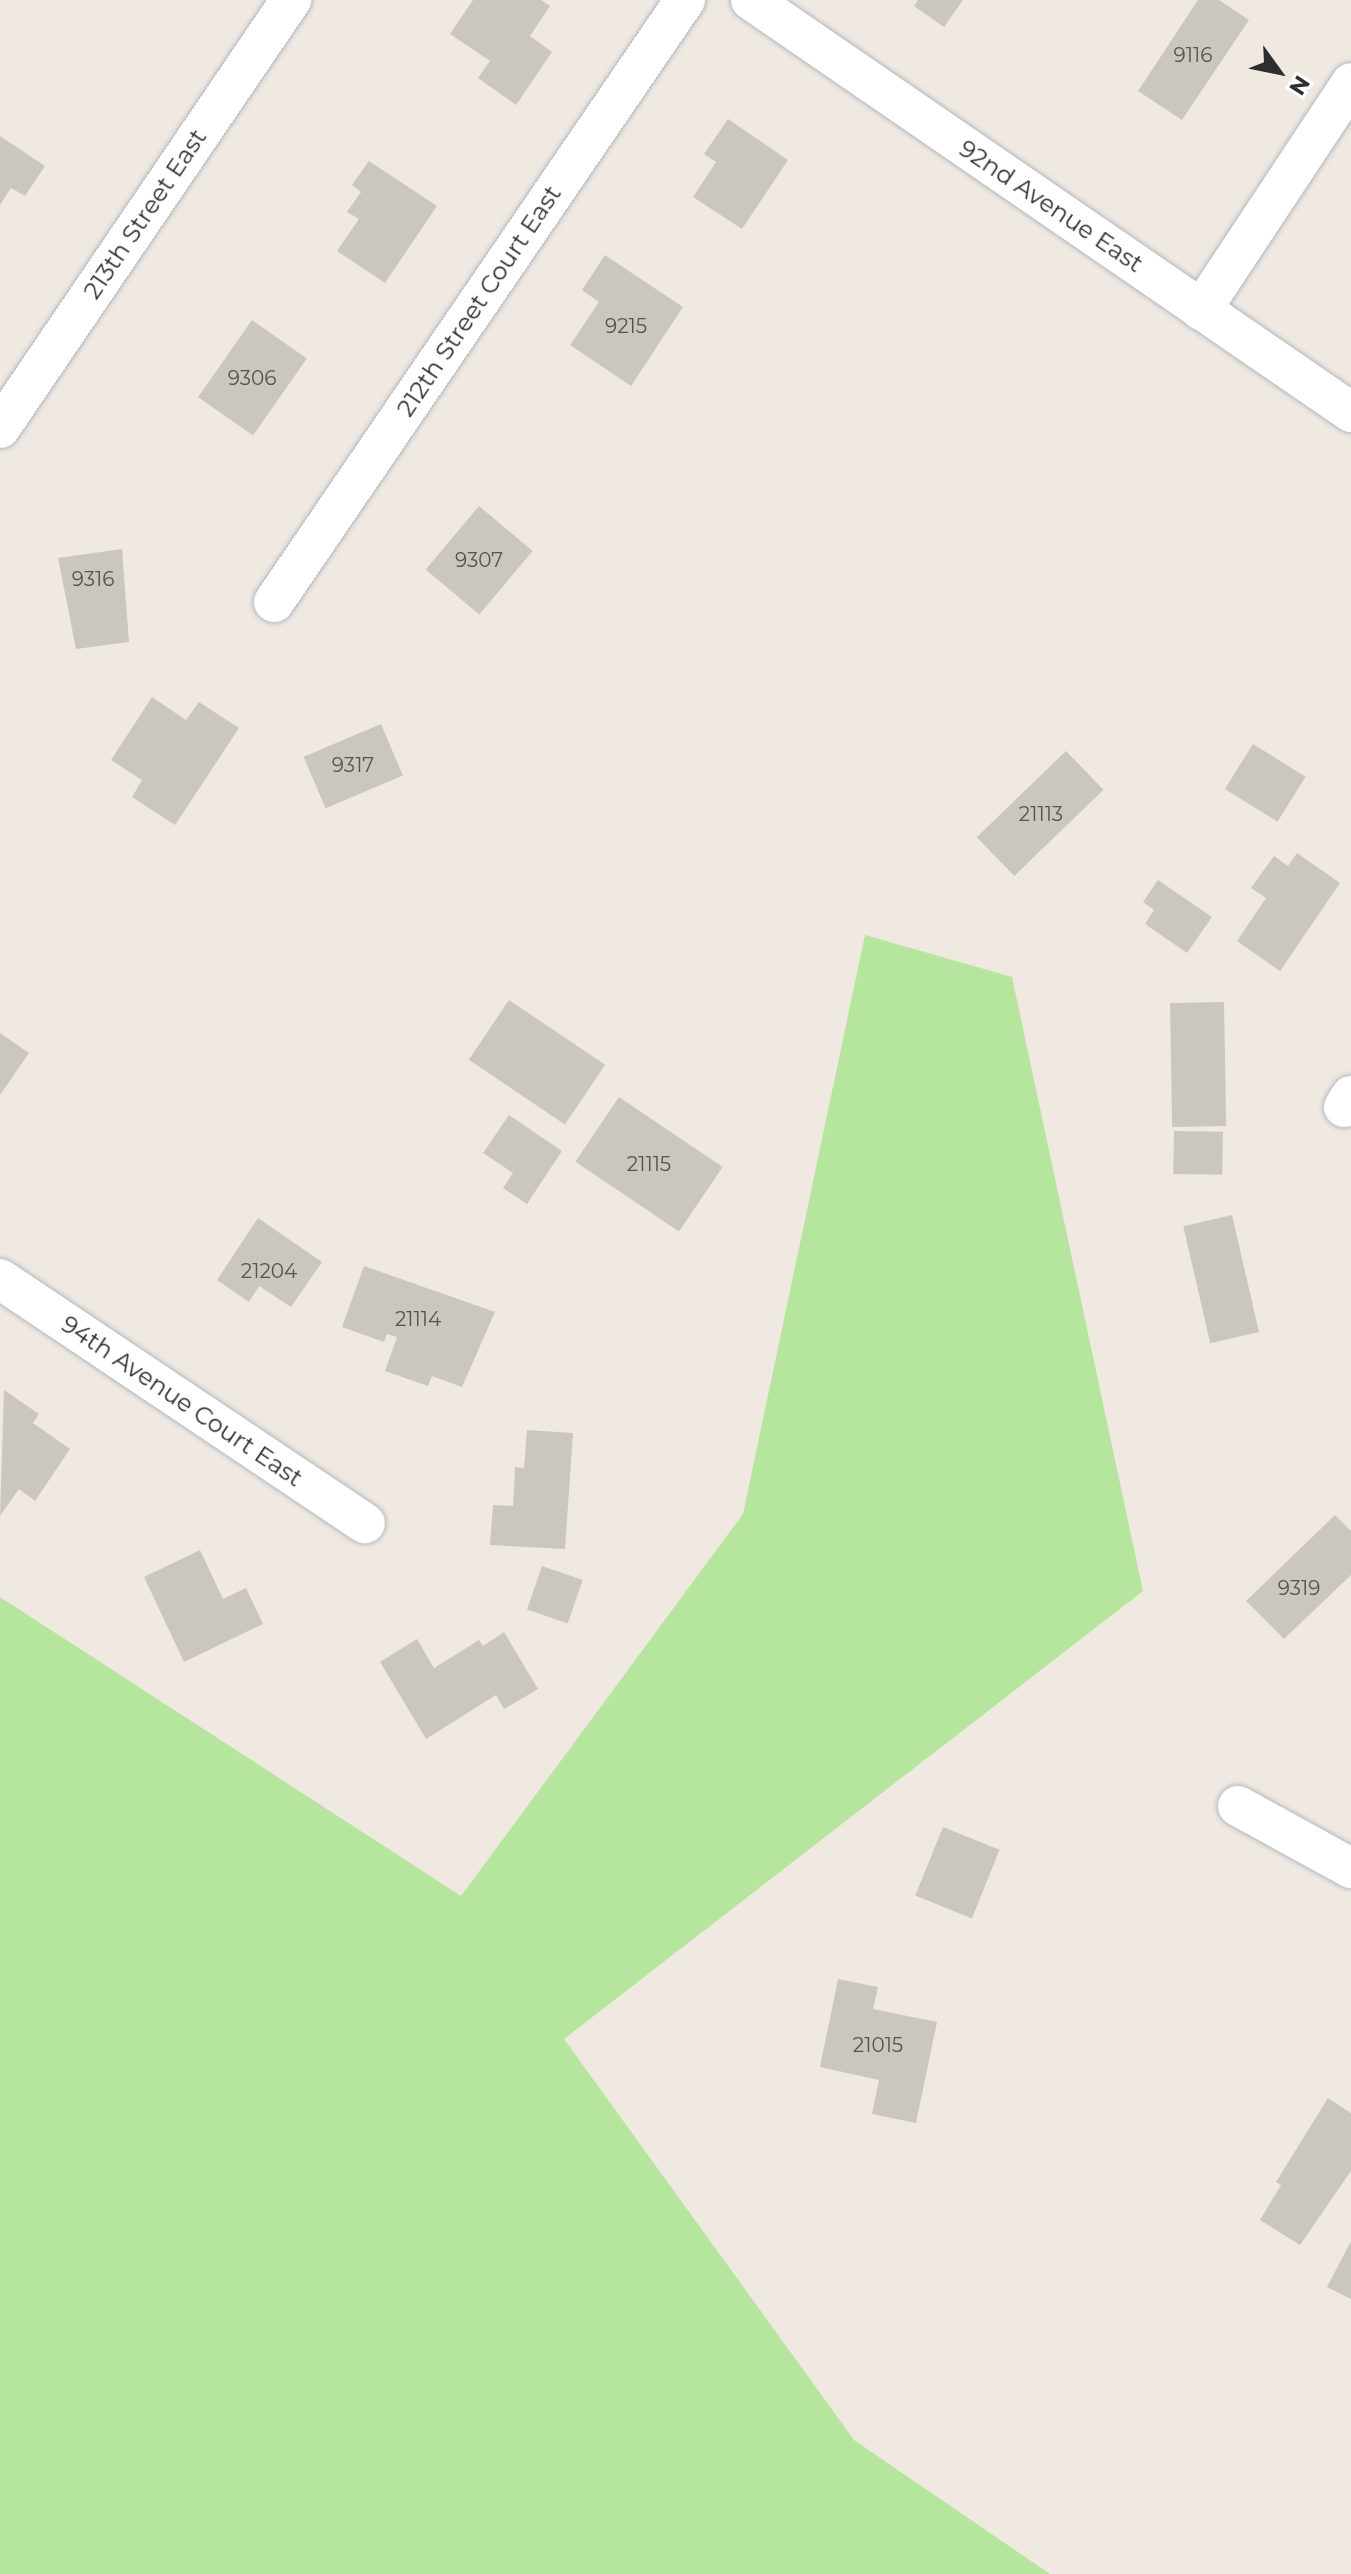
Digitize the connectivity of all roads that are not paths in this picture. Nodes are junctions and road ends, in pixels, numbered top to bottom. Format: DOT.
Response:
graph roads {
  1 [pos="291,0"];
  2 [pos="685,0"];
  3 [pos="751,0"];
  4 [pos="1351,83"];
  5 [pos="1201,310"];
  6 [pos="1351,412"];
  7 [pos="0,428"];
  8 [pos="274,602"];
  9 [pos="0,1279"];
  10 [pos="365,1523"];
  11 [pos="1238,1806"];
  12 [pos="1351,1868"];
  1 -- 7 [label="street, 213th Street East"];
  2 -- 8 [label="street, 212th Street Court East"];
  3 -- 5 [label="street, 92nd Avenue East"];
  4 -- 5 [label="street"];
  5 -- 6 [label="street, 92nd Avenue East"];
  9 -- 10 [label="street, 94th Avenue Court East"];
  11 -- 12 [label="street"];
}
